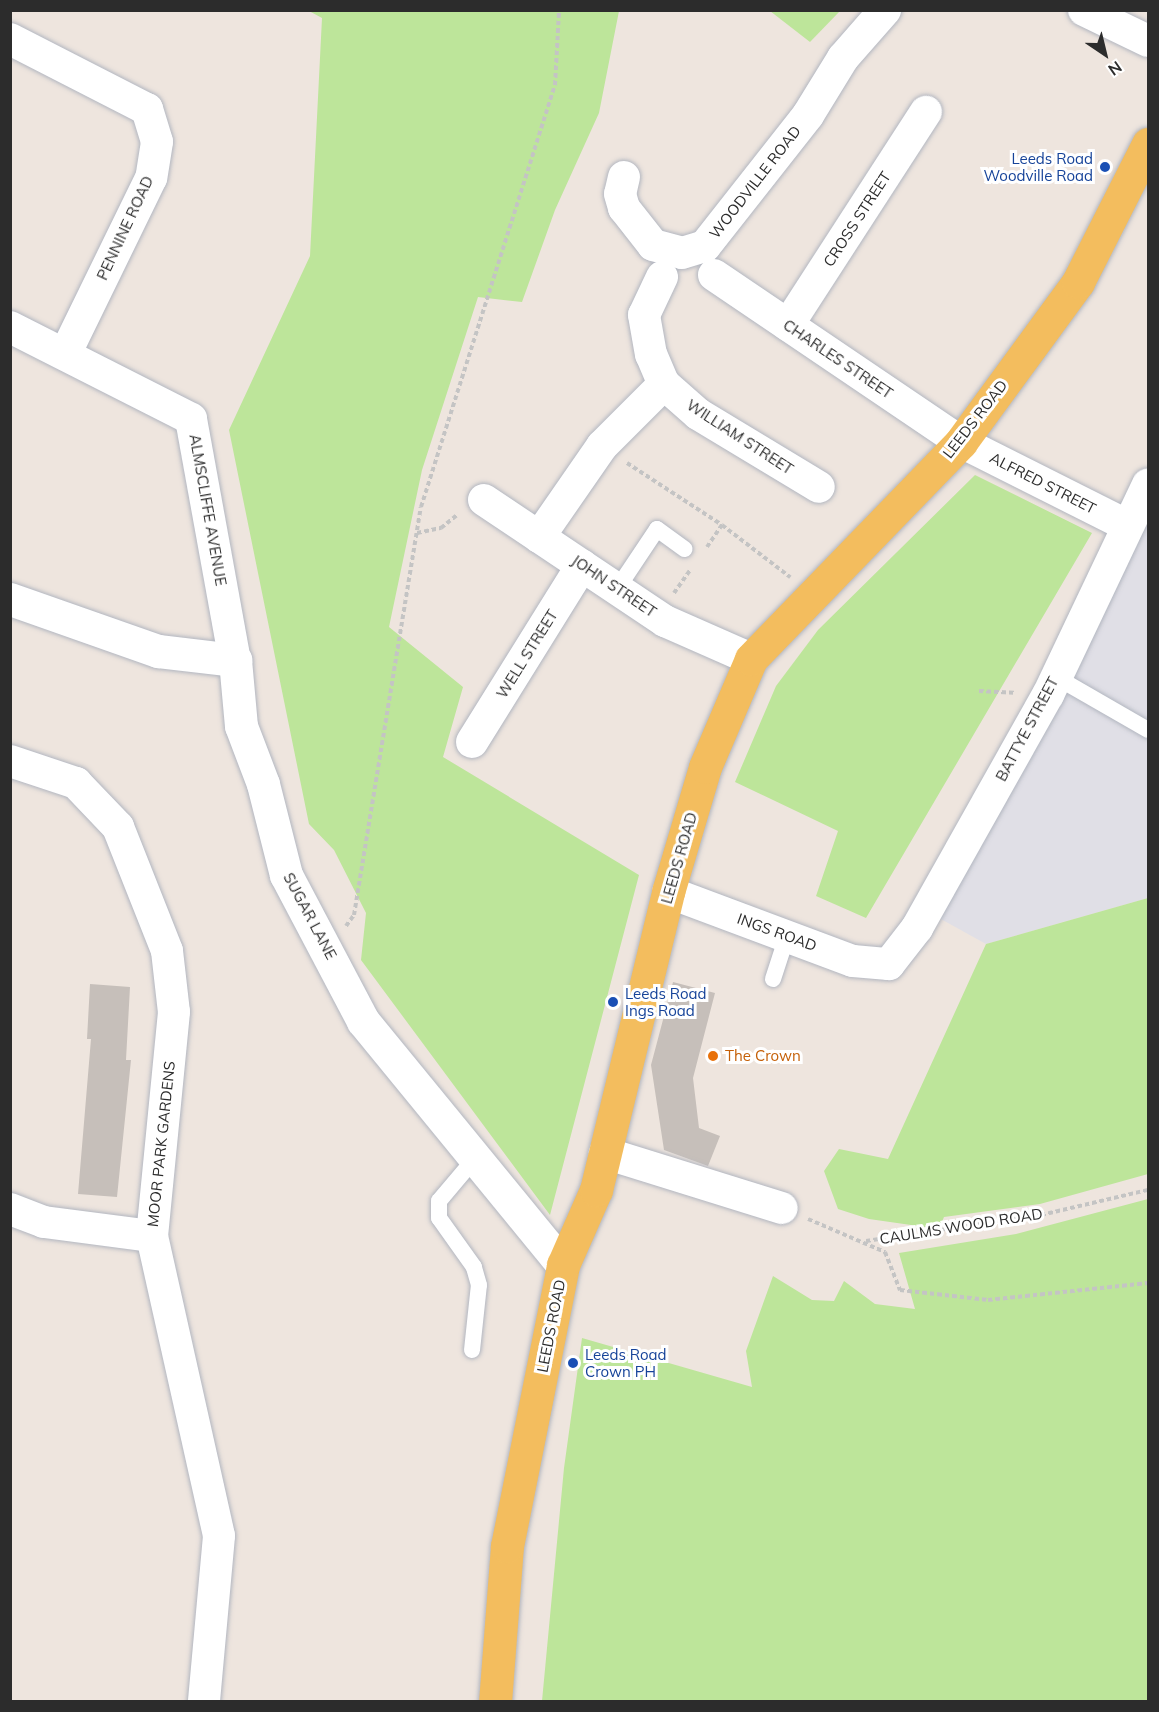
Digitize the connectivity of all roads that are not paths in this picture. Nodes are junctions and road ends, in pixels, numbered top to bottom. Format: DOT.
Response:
graph roads {
  1 [pos="885,10"];
  2 [pos="1084,10"];
  3 [pos="10,39"];
  4 [pos="1149,40"];
  5 [pos="926,112"];
  6 [pos="1149,144"];
  7 [pos="624,177"];
  8 [pos="714,275"];
  9 [pos="662,277"];
  10 [pos="788,325"];
  11 [pos="10,327"];
  12 [pos="66,352"];
  13 [pos="664,384"];
  14 [pos="961,442"];
  15 [pos="1149,484"];
  16 [pos="819,487"];
  17 [pos="484,500"];
  18 [pos="1126,525"];
  19 [pos="539,537"];
  20 [pos="685,549"];
  21 [pos="582,566"];
  22 [pos="617,589"];
  23 [pos="10,599"];
  24 [pos="751,659"];
  25 [pos="235,660"];
  26 [pos="1056,677"];
  27 [pos="1149,730"];
  28 [pos="472,742"];
  29 [pos="10,761"];
  30 [pos="668,892"];
  31 [pos="787,936"];
  32 [pos="889,964"];
  33 [pos="773,979"];
  34 [pos="605,1153"];
  35 [pos="477,1156"];
  36 [pos="10,1209"];
  37 [pos="782,1209"];
  38 [pos="152,1236"];
  39 [pos="563,1265"];
  40 [pos="472,1350"];
  41 [pos="204,1701"];
  42 [pos="495,1701"];
  1 -- 7 [label="street, WOODVILLE ROAD"];
  2 -- 4 [label="street"];
  3 -- 12 [label="street, PENNINE ROAD"];
  5 -- 10 [label="street, CROSS STREET"];
  6 -- 14 [label="main road, LEEDS ROAD"];
  8 -- 10 [label="street, CHARLES STREET"];
  9 -- 13 [label="street, WILLIAM STREET"];
  10 -- 14 [label="street, CHARLES STREET"];
  11 -- 12 [label="street, ALMSCLIFFE AVENUE"];
  12 -- 25 [label="street, ALMSCLIFFE AVENUE"];
  13 -- 16 [label="street, WILLIAM STREET"];
  13 -- 19 [label="street"];
  14 -- 18 [label="street, ALFRED STREET"];
  14 -- 24 [label="main road, LEEDS ROAD"];
  15 -- 18 [label="street, BATTYE STREET"];
  17 -- 19 [label="street, JOHN STREET"];
  18 -- 26 [label="street, BATTYE STREET"];
  19 -- 21 [label="street, JOHN STREET"];
  20 -- 22 [label="lane"];
  21 -- 22 [label="street, JOHN STREET"];
  21 -- 28 [label="street, WELL STREET"];
  22 -- 24 [label="street, JOHN STREET"];
  23 -- 25 [label="street"];
  24 -- 30 [label="main road, LEEDS ROAD"];
  25 -- 35 [label="street, SUGAR LANE"];
  26 -- 27 [label="lane"];
  26 -- 32 [label="street, BATTYE STREET"];
  29 -- 38 [label="street, MOOR PARK GARDENS"];
  30 -- 31 [label="street, INGS ROAD"];
  30 -- 34 [label="main road, LEEDS ROAD"];
  31 -- 32 [label="street, INGS ROAD"];
  31 -- 33 [label="lane"];
  34 -- 37 [label="street"];
  34 -- 39 [label="main road, LEEDS ROAD"];
  35 -- 39 [label="street, SUGAR LANE"];
  35 -- 40 [label="lane"];
  36 -- 38 [label="street"];
  38 -- 41 [label="street, MOOR PARK GARDENS"];
  39 -- 42 [label="main road, LEEDS ROAD"];
}
